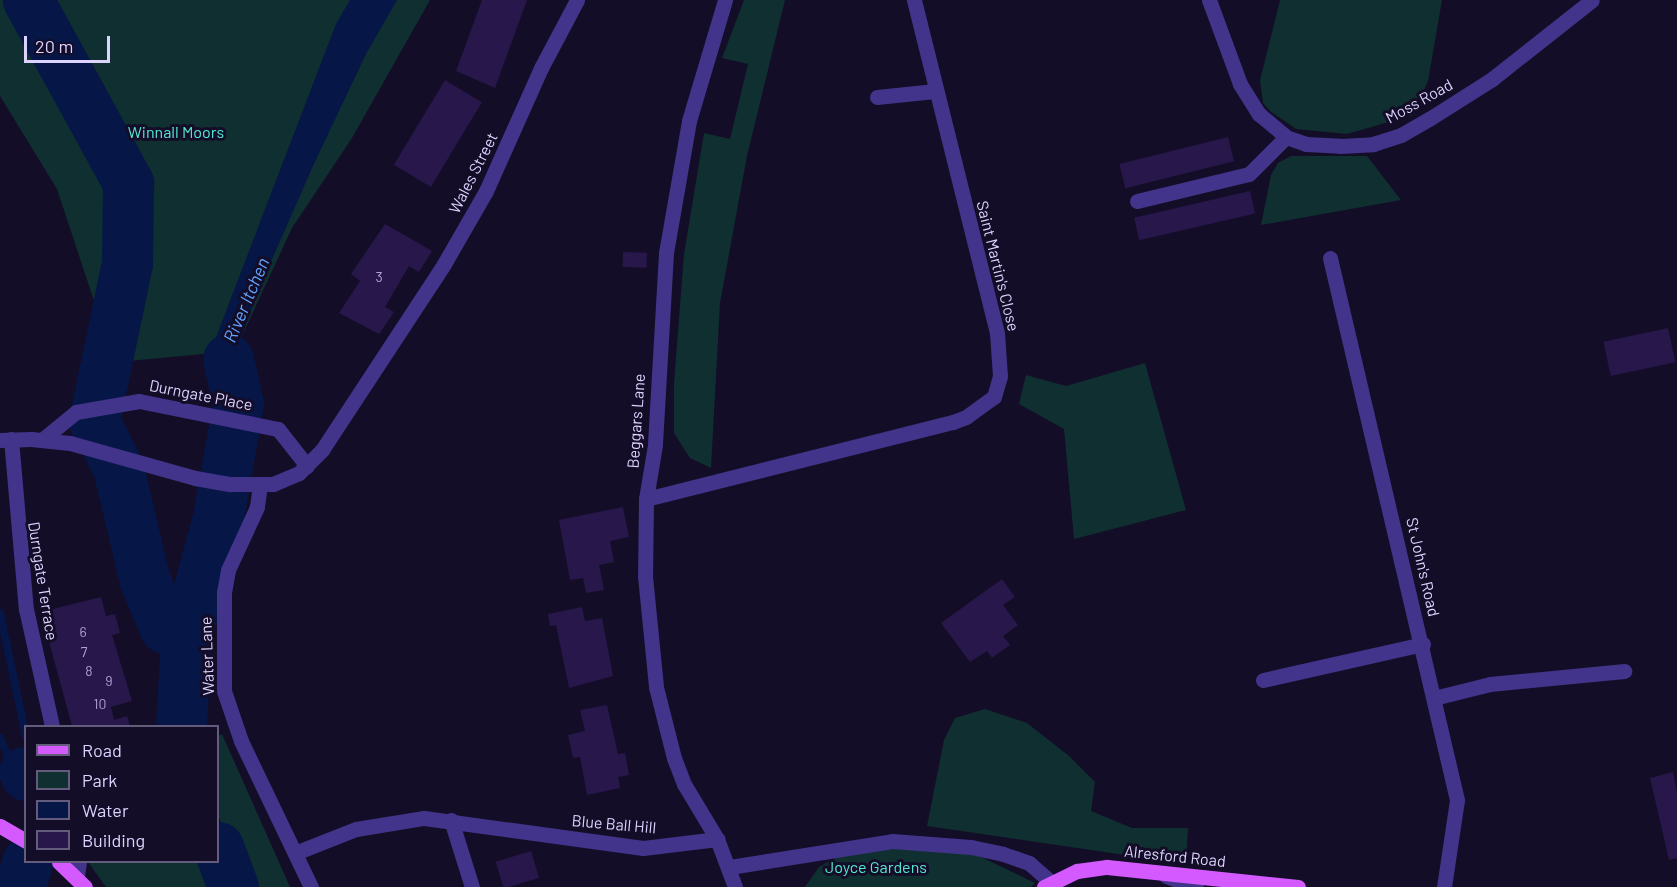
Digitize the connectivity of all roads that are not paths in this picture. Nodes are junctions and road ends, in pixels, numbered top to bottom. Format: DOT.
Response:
graph roads {
  1 [pos="577,0"];
  2 [pos="725,0"];
  3 [pos="914,0"];
  4 [pos="1209,0"];
  5 [pos="1592,0"];
  6 [pos="935,91"];
  7 [pos="877,97"];
  8 [pos="1286,137"];
  9 [pos="1137,201"];
  10 [pos="1330,258"];
  11 [pos="5,440"];
  12 [pos="44,440"];
  13 [pos="308,466"];
  14 [pos="256,485"];
  15 [pos="646,499"];
  16 [pos="1423,645"];
  17 [pos="1624,671"];
  18 [pos="1263,680"];
  19 [pos="1434,698"];
  20 [pos="52,725"];
  21 [pos="451,820"];
  22 [pos="0,826"];
  23 [pos="717,839"];
  24 [pos="24,840"];
  25 [pos="295,853"];
  26 [pos="62,863"];
  27 [pos="730,867"];
  28 [pos="1155,872"];
  29 [pos="80,875"];
  30 [pos="1047,884"];
  31 [pos="311,887"];
  32 [pos="472,887"];
  33 [pos="735,887"];
  34 [pos="1196,887"];
  35 [pos="1298,887"];
  36 [pos="1444,887"];
  1 -- 13 [label="street, Wales Street"];
  2 -- 15 [label="street, Beggars Lane"];
  3 -- 6 [label="street, Saint Martin's Close"];
  4 -- 8 [label="street, Moss Road"];
  5 -- 8 [label="street, Moss Road"];
  6 -- 7 [label="street"];
  6 -- 15 [label="street, Saint Martin's Close"];
  8 -- 9 [label="street"];
  10 -- 16 [label="street, St John's Road"];
  11 -- 12 [label="street"];
  11 -- 20 [label="street, Durngate Terrace"];
  12 -- 13 [label="street, Durngate Place"];
  12 -- 14 [label="street"];
  13 -- 14 [label="street"];
  14 -- 25 [label="street, Water Lane"];
  15 -- 23 [label="street, Beggars Lane"];
  16 -- 18 [label="street"];
  16 -- 19 [label="street, St John's Road"];
  17 -- 19 [label="street"];
  19 -- 36 [label="street, St John's Road"];
  21 -- 23 [label="street, Blue Ball Hill"];
  21 -- 25 [label="street, Blue Ball Hill"];
  21 -- 32 [label="street"];
  22 -- 24 [label="main road"];
  23 -- 27 [label="street"];
  25 -- 31 [label="street, Water Lane"];
  26 -- 29 [label="main road"];
  27 -- 30 [label="street"];
  27 -- 33 [label="street"];
  28 -- 30 [label="main road, Alresford Road"];
  28 -- 34 [label="street"];
  28 -- 35 [label="main road, Alresford Road"];
}
